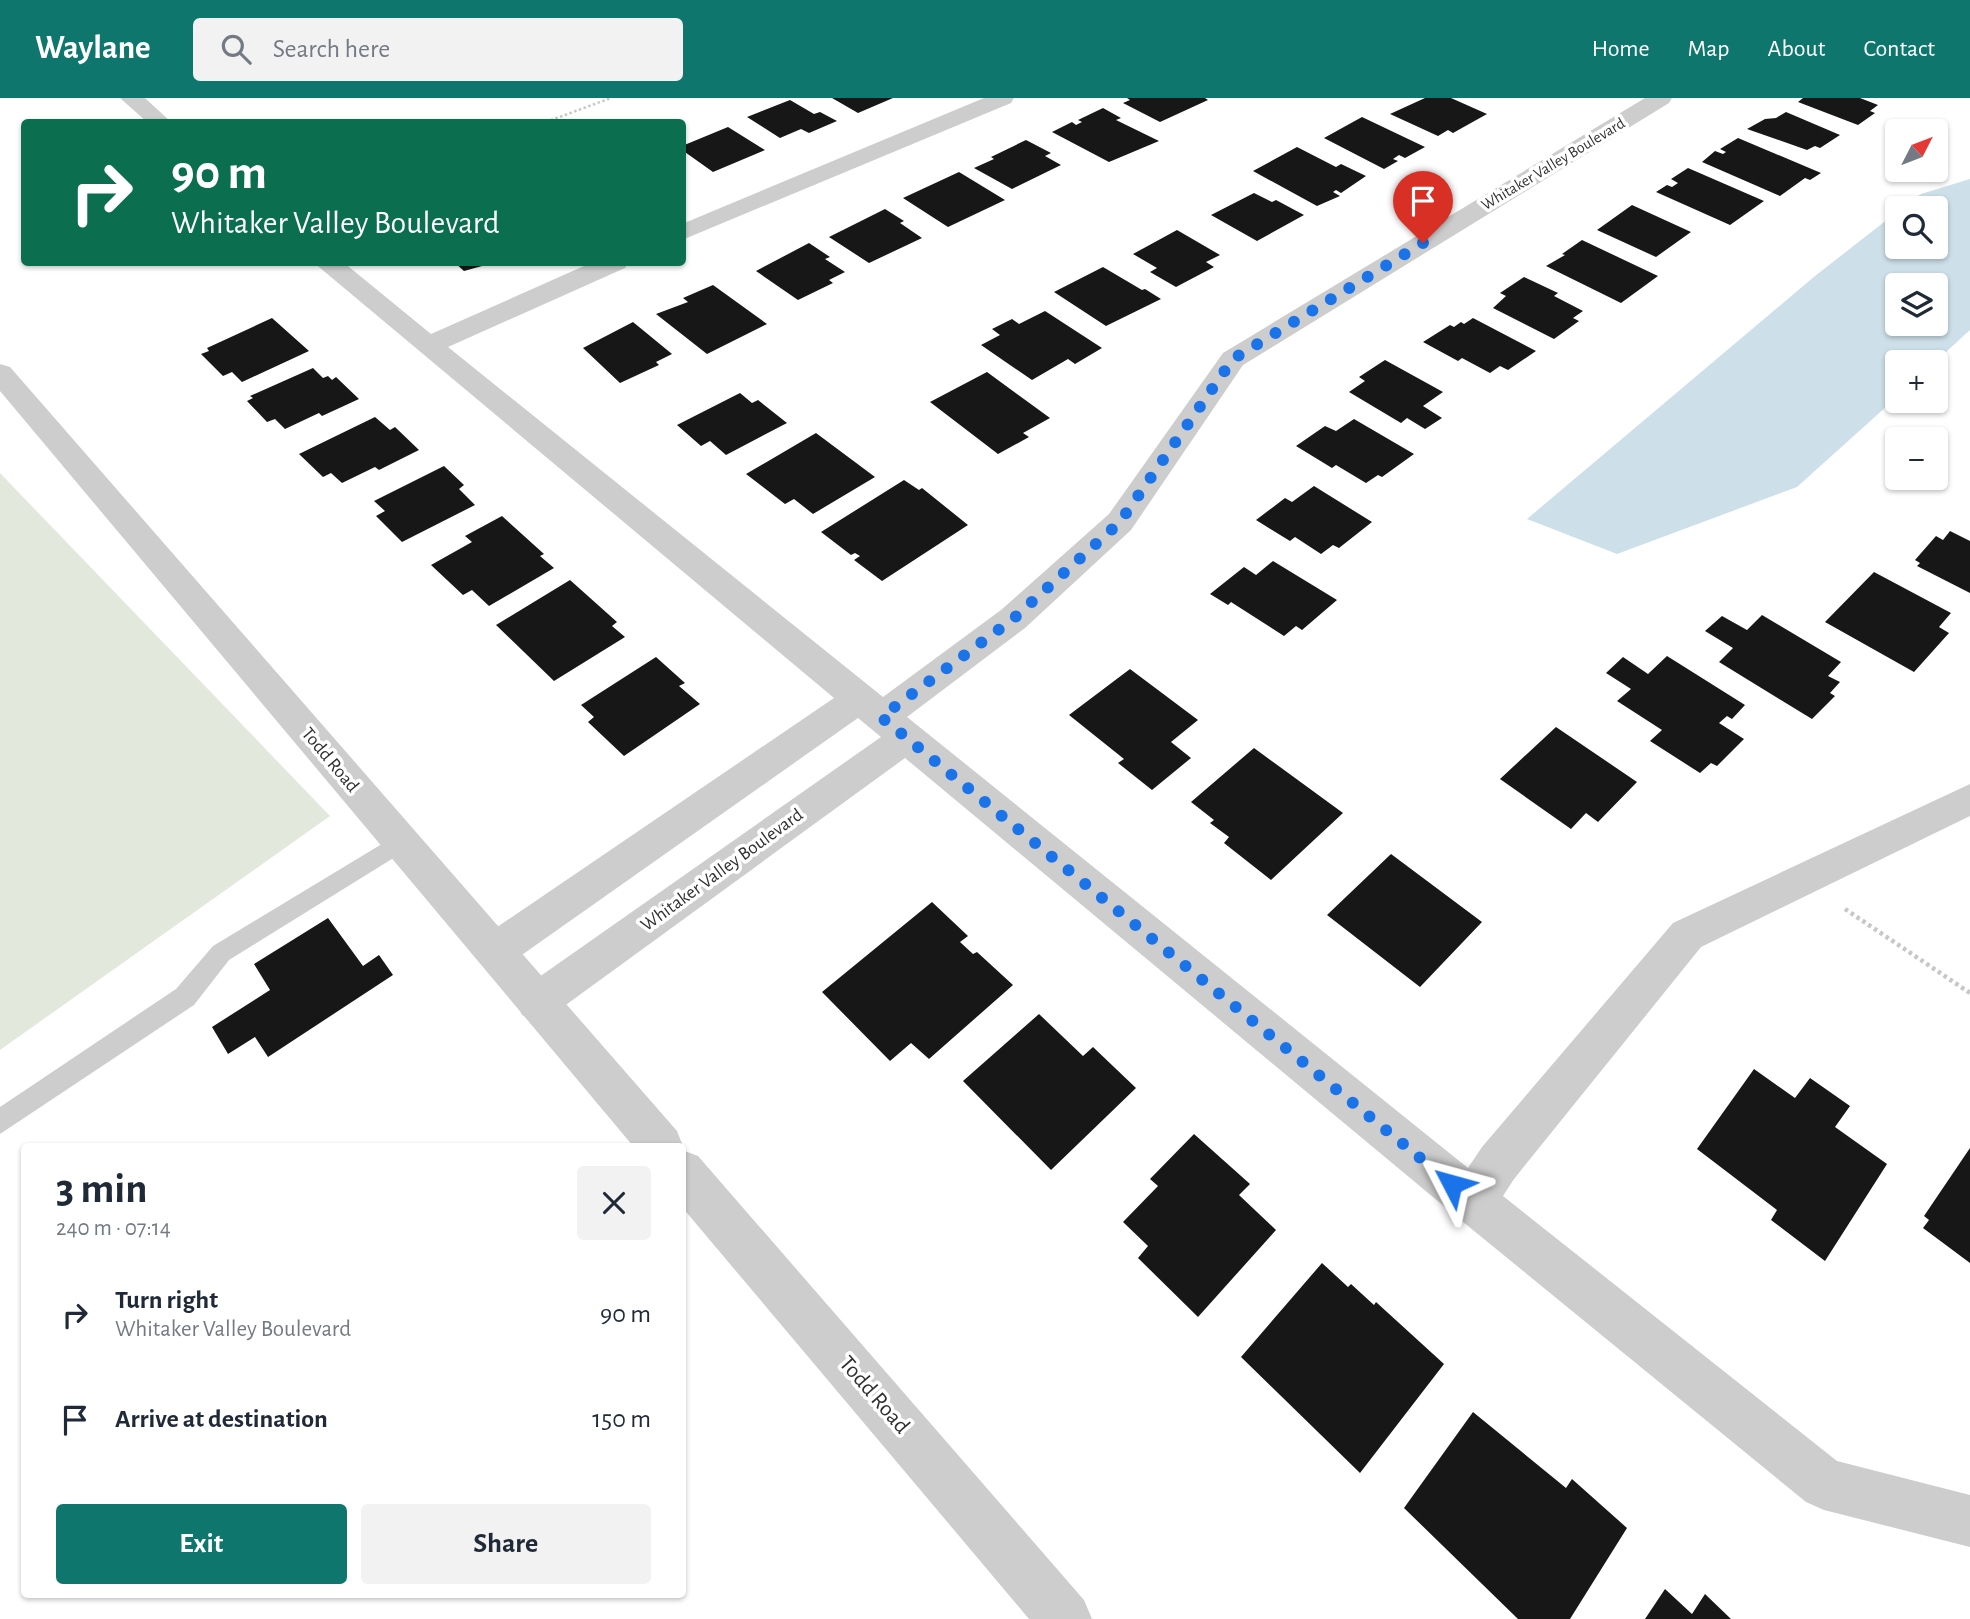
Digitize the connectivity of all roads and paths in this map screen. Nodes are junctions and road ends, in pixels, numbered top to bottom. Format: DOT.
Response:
graph roads {
  1 [pos="131,98"];
  2 [pos="611,98"];
  3 [pos="1003,98"];
  4 [pos="1661,98"];
  5 [pos="156,119"];
  6 [pos="554,119"];
  7 [pos="686,231"];
  8 [pos="331,266"];
  9 [pos="607,266"];
  10 [pos="427,346"];
  11 [pos="0,373"];
  12 [pos="882,718"];
  13 [pos="1970,799"];
  14 [pos="400,842"];
  15 [pos="1803,881"];
  16 [pos="495,951"];
  17 [pos="1970,993"];
  18 [pos="537,1002"];
  19 [pos="0,1122"];
  20 [pos="658,1143"];
  21 [pos="686,1177"];
  22 [pos="1473,1202"];
  23 [pos="1970,1521"];
  24 [pos="1065,1619"];
  1 -- 5 [label="street"];
  2 -- 6 [label="path"];
  3 -- 7 [label="street"];
  4 -- 12 [label="street, Whitaker Valley Boulevard"];
  8 -- 10 [label="street"];
  9 -- 10 [label="street"];
  10 -- 12 [label="street"];
  11 -- 14 [label="street, Todd Road"];
  12 -- 16 [label="street, Whitaker Valley Boulevard"];
  12 -- 18 [label="street, Whitaker Valley Boulevard"];
  12 -- 22 [label="street"];
  13 -- 15 [label="street"];
  14 -- 16 [label="street, Todd Road"];
  14 -- 19 [label="lane"];
  15 -- 17 [label="path"];
  15 -- 22 [label="street"];
  16 -- 18 [label="street, Todd Road"];
  18 -- 20 [label="street, Todd Road"];
  21 -- 24 [label="street, Todd Road"];
  22 -- 23 [label="street"];
}
